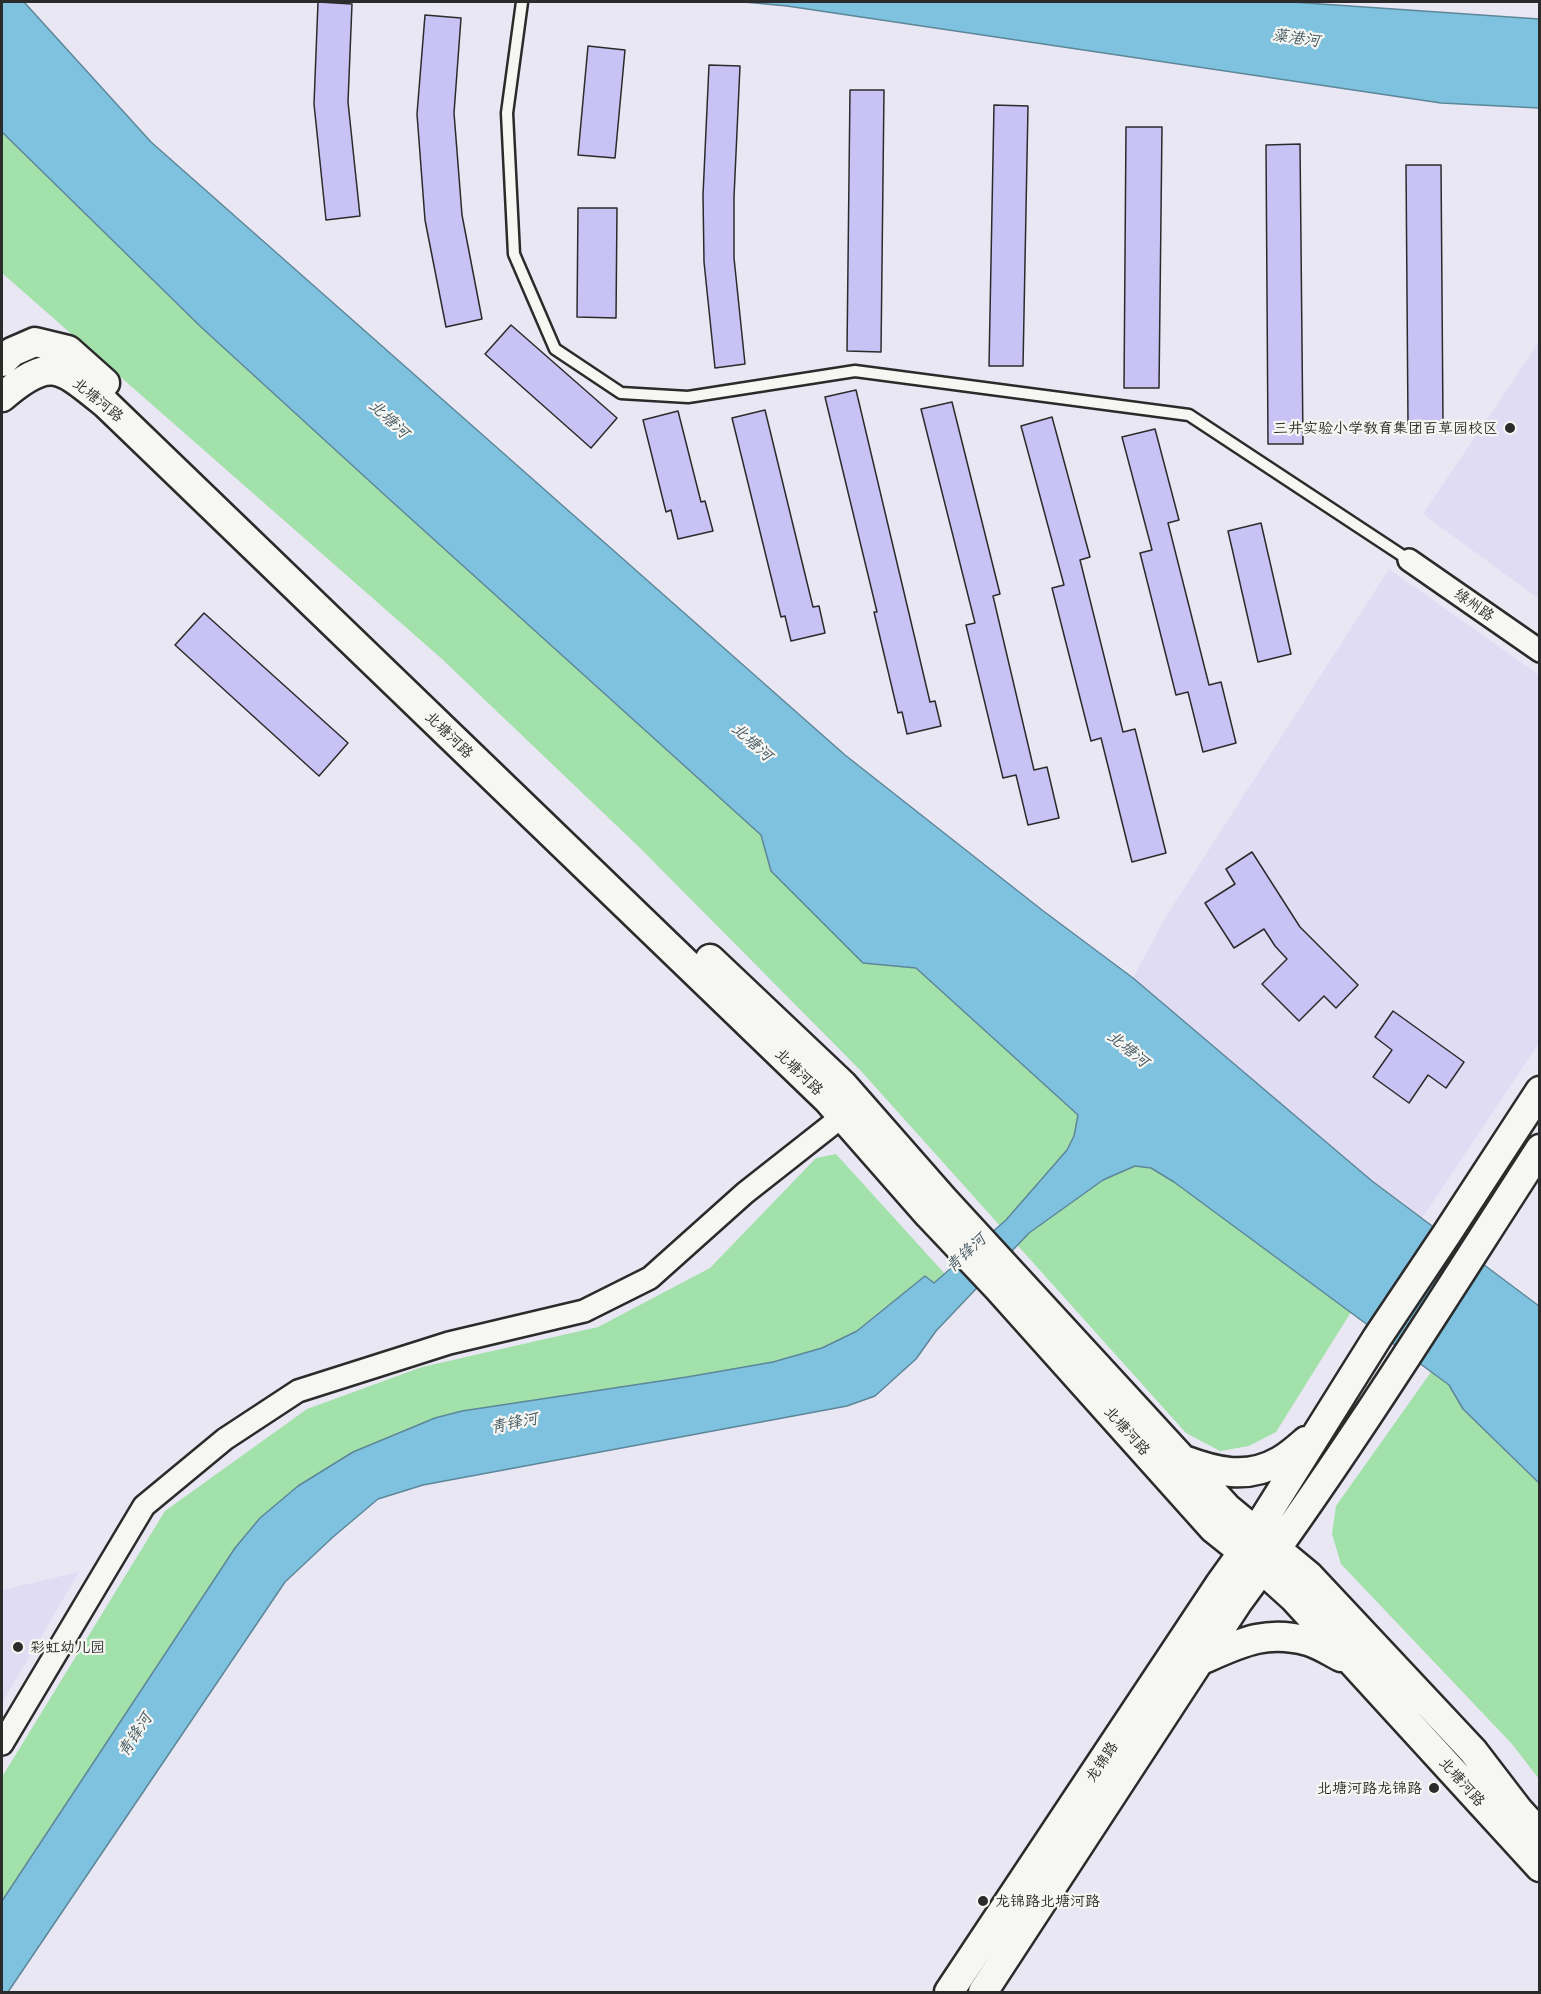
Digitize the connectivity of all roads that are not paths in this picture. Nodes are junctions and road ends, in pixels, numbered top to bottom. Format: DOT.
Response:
graph roads {
  1 [pos="522,2"];
  2 [pos="2,362"];
  3 [pos="2,397"];
  4 [pos="1409,560"];
  5 [pos="1539,651"];
  6 [pos="1539,1091"];
  7 [pos="850,1110"];
  8 [pos="1539,1149"];
  9 [pos="1006,1283"];
  10 [pos="1320,1431"];
  11 [pos="1183,1460"];
  12 [pos="1260,1551"];
  13 [pos="1199,1661"];
  14 [pos="1354,1664"];
  15 [pos="2,1744"];
  16 [pos="1539,1834"];
  17 [pos="1539,1867"];
  18 [pos="949,1992"];
  19 [pos="983,1992"];
  1 -- 4 [label="lane"];
  2 -- 7 [label="main road, 北塘河路"];
  3 -- 7 [label="main road, 北塘河路"];
  4 -- 5 [label="street, 绿州路"];
  6 -- 10 [label="main road"];
  7 -- 9 [label="main road, 北塘河路"];
  7 -- 15 [label="street"];
  8 -- 12 [label="main road"];
  9 -- 11 [label="main road, 北塘河路"];
  9 -- 12 [label="main road, 北塘河路"];
  10 -- 11 [label="main road"];
  10 -- 12 [label="main road"];
  11 -- 12 [label="main road, 北塘河路"];
  12 -- 13 [label="main road, 龙锦路"];
  12 -- 14 [label="main road, 北塘河路"];
  12 -- 16 [label="main road, 北塘河路"];
  12 -- 18 [label="main road, 龙锦路"];
  13 -- 14 [label="main road"];
  13 -- 19 [label="main road, 龙锦路"];
  14 -- 17 [label="main road, 北塘河路"];
}
